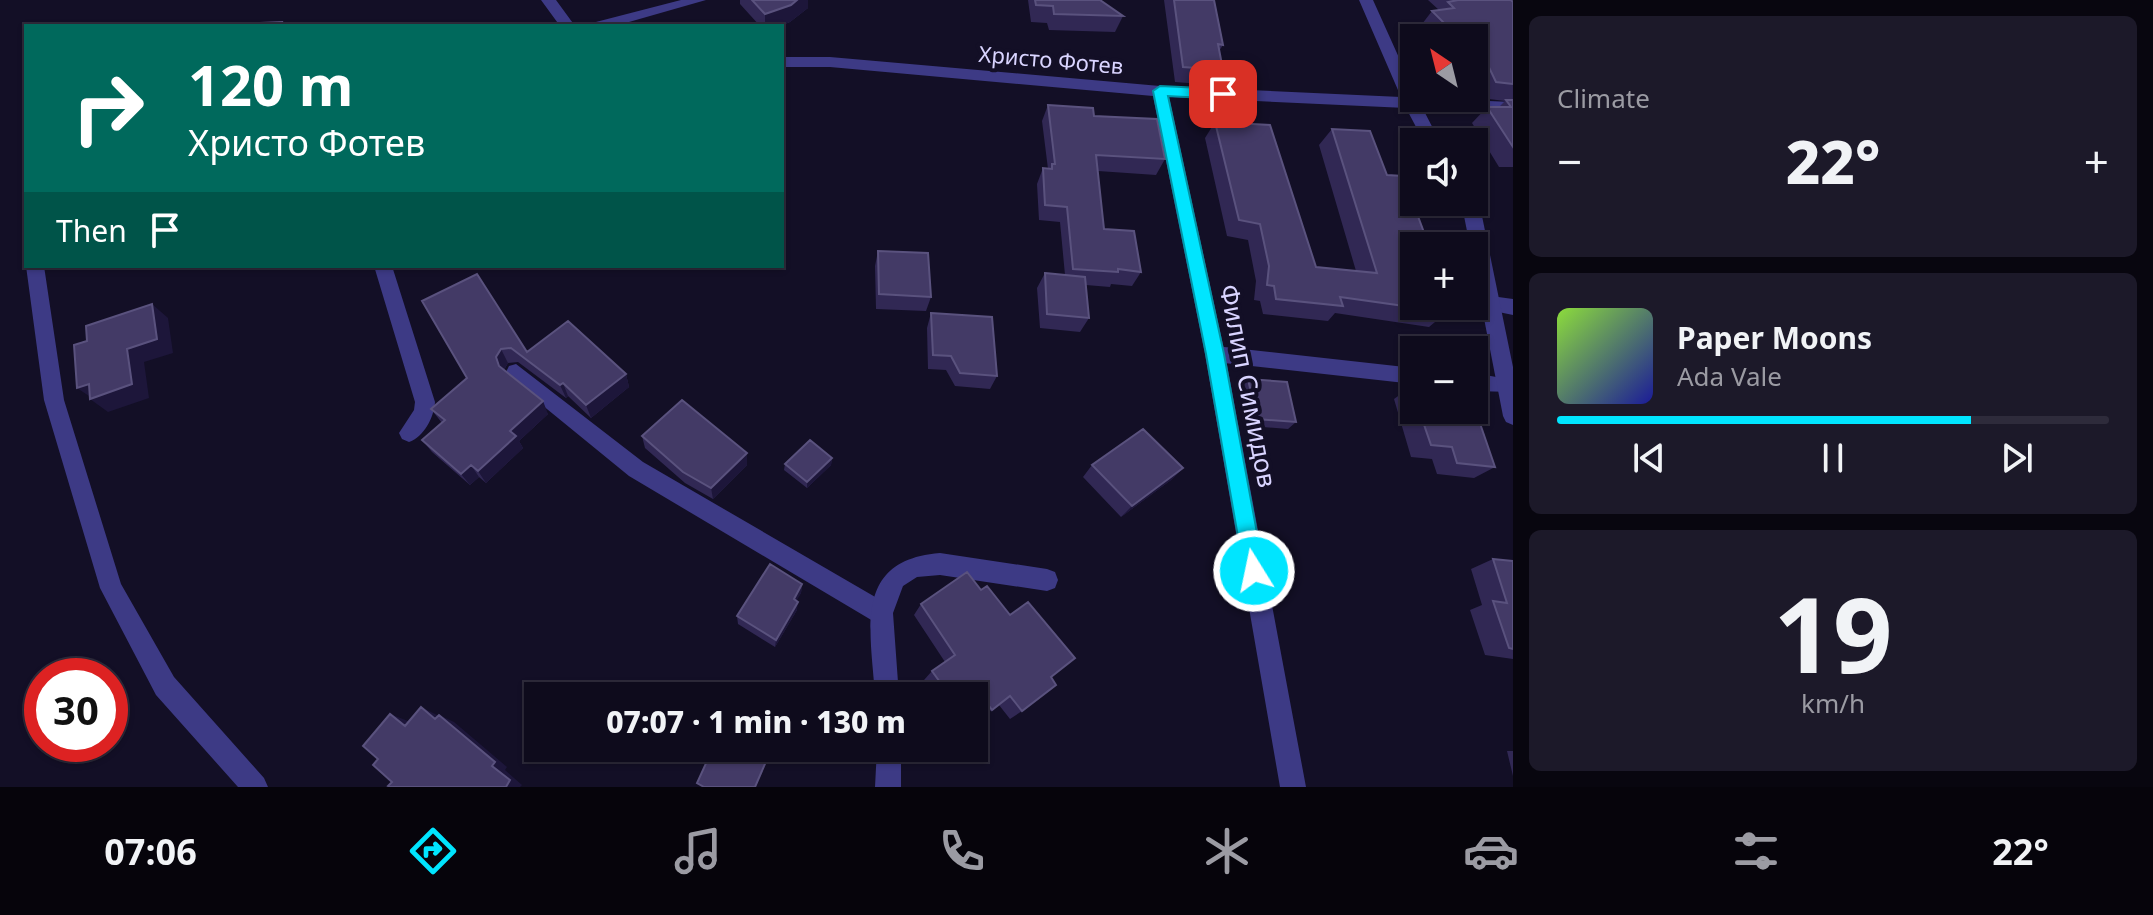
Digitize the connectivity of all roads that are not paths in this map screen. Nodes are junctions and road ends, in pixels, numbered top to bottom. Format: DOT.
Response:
graph roads {
  1 [pos="548,0"];
  2 [pos="699,0"];
  3 [pos="1366,0"];
  4 [pos="566,24"];
  5 [pos="605,24"];
  6 [pos="784,62"];
  7 [pos="1400,77"];
  8 [pos="1160,91"];
  9 [pos="1400,103"];
  10 [pos="1488,107"];
  11 [pos="1513,108"];
  12 [pos="1473,216"];
  13 [pos="35,268"];
  14 [pos="384,268"];
  15 [pos="1491,304"];
  16 [pos="1513,307"];
  17 [pos="1215,354"];
  18 [pos="516,372"];
  19 [pos="1400,374"];
  20 [pos="1488,384"];
  21 [pos="1507,386"];
  22 [pos="1513,416"];
  23 [pos="409,433"];
  24 [pos="1047,580"];
  25 [pos="881,613"];
  26 [pos="886,682"];
  27 [pos="889,762"];
  28 [pos="255,787"];
  29 [pos="888,787"];
  30 [pos="1293,787"];
  1 -- 4 [label="street"];
  2 -- 5 [label="street"];
  3 -- 7 [label="street"];
  6 -- 8 [label="street, Христо Фотев"];
  8 -- 9 [label="street, Христо Фотев"];
  8 -- 17 [label="street, Филип Симидов"];
  10 -- 11 [label="street, Христо Фотев"];
  12 -- 15 [label="street"];
  13 -- 28 [label="street"];
  14 -- 23 [label="street"];
  15 -- 16 [label="street"];
  15 -- 21 [label="street"];
  17 -- 19 [label="street"];
  17 -- 30 [label="street, Филип Симидов"];
  18 -- 25 [label="street"];
  20 -- 21 [label="street"];
  21 -- 22 [label="street"];
  24 -- 25 [label="street"];
  25 -- 26 [label="street"];
  27 -- 29 [label="street"];
}
